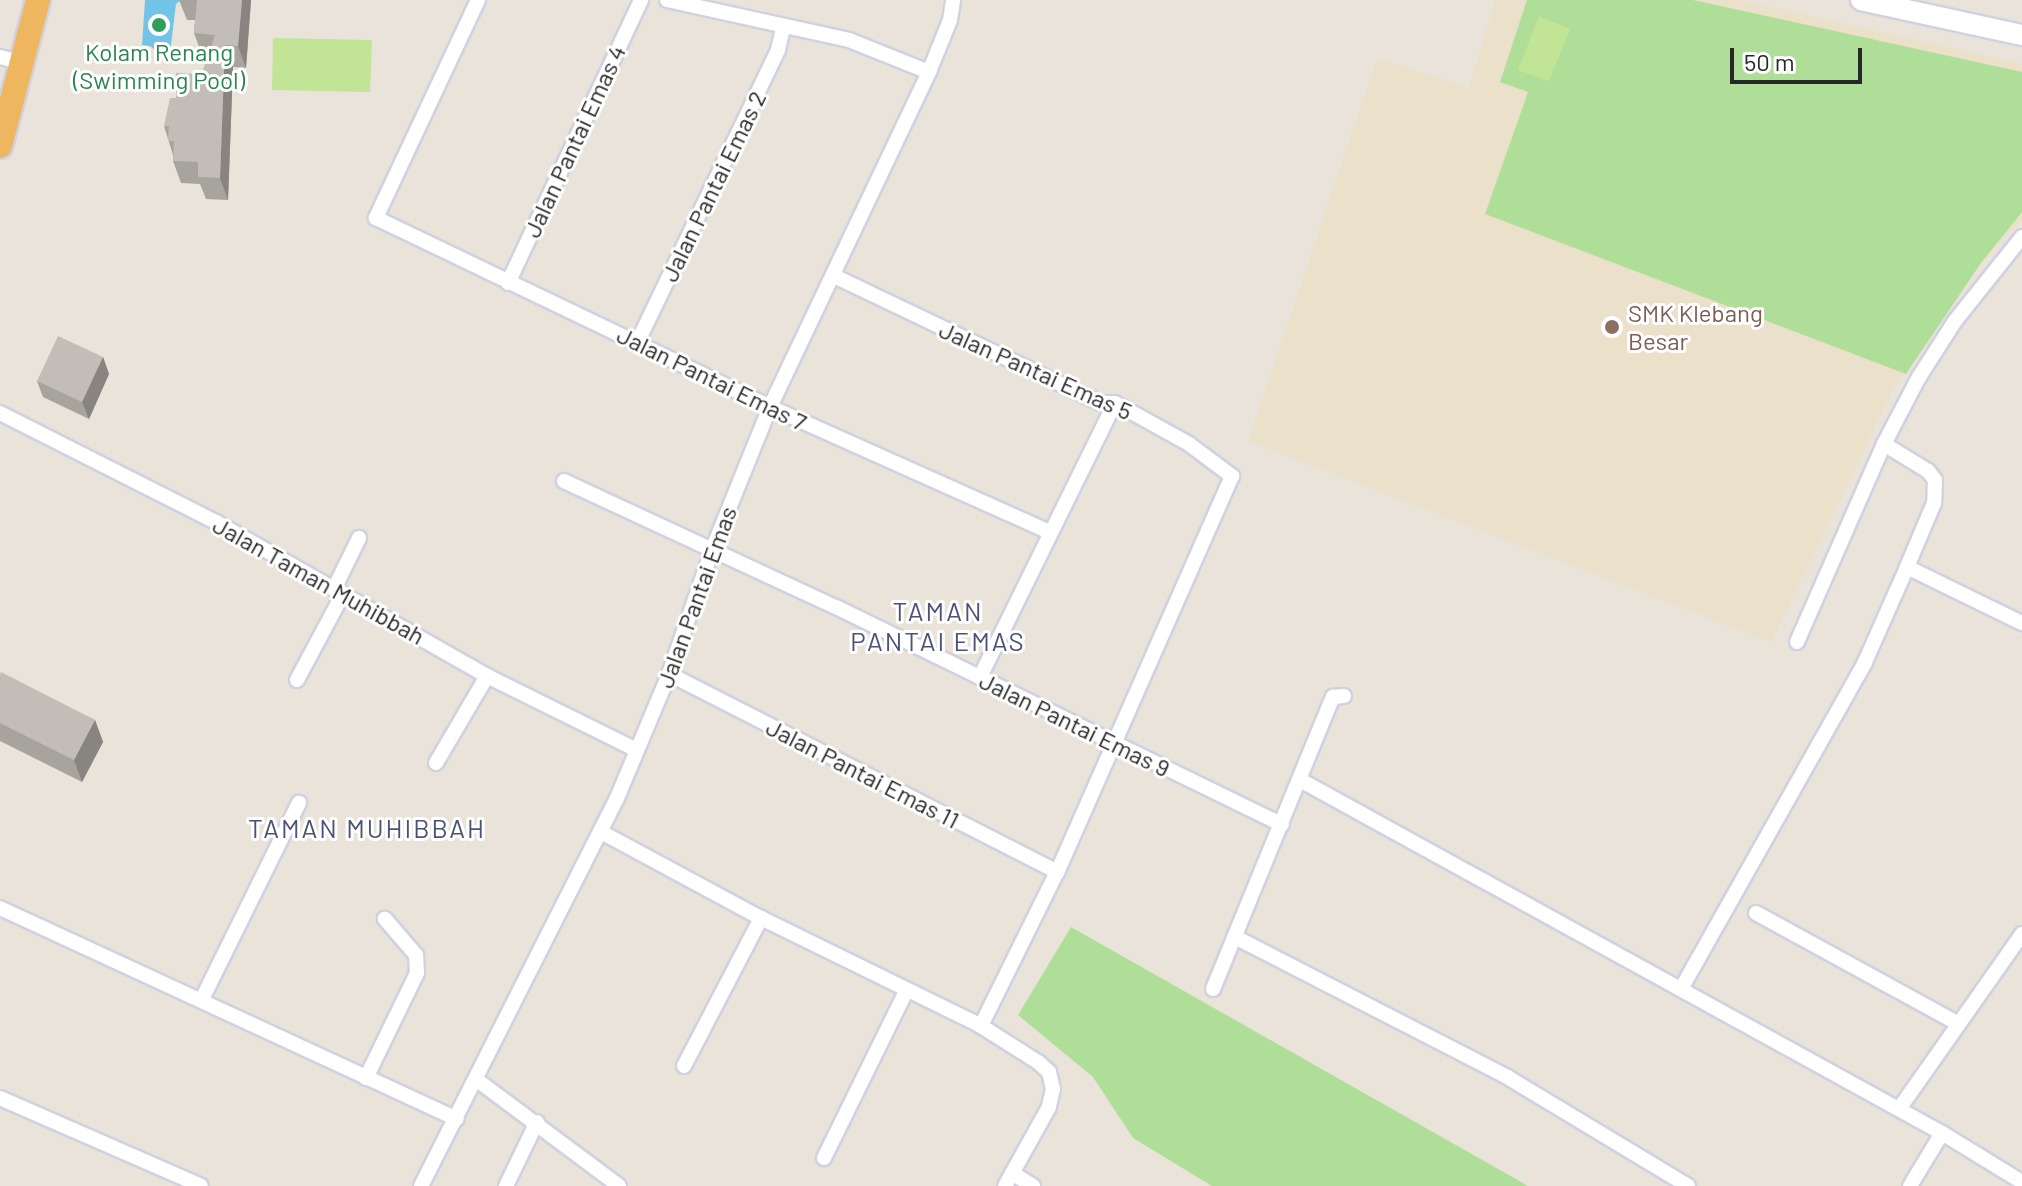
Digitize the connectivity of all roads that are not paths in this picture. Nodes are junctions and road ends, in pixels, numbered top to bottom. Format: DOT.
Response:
graph roads {
  1 [pos="38,0"];
  2 [pos="478,0"];
  3 [pos="641,0"];
  4 [pos="667,0"];
  5 [pos="953,0"];
  6 [pos="1861,0"];
  7 [pos="783,28"];
  8 [pos="2022,35"];
  9 [pos="10,60"];
  10 [pos="929,72"];
  11 [pos="0,146"];
  12 [pos="2022,237"];
  13 [pos="834,276"];
  14 [pos="508,283"];
  15 [pos="638,341"];
  16 [pos="1115,403"];
  17 [pos="770,407"];
  18 [pos="0,413"];
  19 [pos="1884,444"];
  20 [pos="564,481"];
  21 [pos="1050,532"];
  22 [pos="359,538"];
  23 [pos="713,548"];
  24 [pos="1907,567"];
  25 [pos="338,592"];
  26 [pos="2022,623"];
  27 [pos="1797,642"];
  28 [pos="669,674"];
  29 [pos="487,676"];
  30 [pos="980,677"];
  31 [pos="297,680"];
  32 [pos="1344,696"];
  33 [pos="1114,742"];
  34 [pos="637,750"];
  35 [pos="436,763"];
  36 [pos="1302,781"];
  37 [pos="299,803"];
  38 [pos="1282,825"];
  39 [pos="601,832"];
  40 [pos="1057,872"];
  41 [pos="0,908"];
  42 [pos="1756,913"];
  43 [pos="761,918"];
  44 [pos="385,919"];
  45 [pos="2022,934"];
  46 [pos="1235,937"];
  47 [pos="1213,989"];
  48 [pos="1681,989"];
  49 [pos="906,991"];
  50 [pos="202,999"];
  51 [pos="1957,1023"];
  52 [pos="981,1026"];
  53 [pos="684,1066"];
  54 [pos="366,1078"];
  55 [pos="477,1080"];
  56 [pos="0,1098"];
  57 [pos="1899,1109"];
  58 [pos="457,1119"];
  59 [pos="537,1122"];
  60 [pos="1942,1133"];
  61 [pos="824,1158"];
  62 [pos="1009,1180"];
  63 [pos="2022,1182"];
  64 [pos="201,1186"];
  65 [pos="421,1186"];
  66 [pos="506,1186"];
  67 [pos="619,1186"];
  68 [pos="1033,1186"];
  69 [pos="1688,1186"];
  70 [pos="1910,1186"];
  1 -- 9 [label="highway"];
  2 -- 14 [label="street, Jalan Pantai Emas 7"];
  3 -- 14 [label="street, Jalan Pantai Emas 4"];
  4 -- 7 [label="street"];
  5 -- 10 [label="street, Jalan Pantai Emas"];
  6 -- 8 [label="main road"];
  7 -- 10 [label="street"];
  7 -- 15 [label="street, Jalan Pantai Emas 2"];
  9 -- 11 [label="highway"];
  10 -- 13 [label="street, Jalan Pantai Emas"];
  12 -- 19 [label="street"];
  13 -- 16 [label="street, Jalan Pantai Emas 5"];
  13 -- 17 [label="street, Jalan Pantai Emas"];
  14 -- 15 [label="street, Jalan Pantai Emas 7"];
  15 -- 17 [label="street, Jalan Pantai Emas 7"];
  16 -- 21 [label="street"];
  16 -- 33 [label="street, Jalan Pantai Emas 5"];
  17 -- 21 [label="street, Jalan Pantai Emas 7"];
  17 -- 23 [label="street, Jalan Pantai Emas"];
  18 -- 25 [label="street, Jalan Taman Muhibbah"];
  19 -- 24 [label="street"];
  19 -- 27 [label="street"];
  20 -- 23 [label="street, Jalan Pantai Emas 9"];
  21 -- 30 [label="street"];
  22 -- 25 [label="street"];
  23 -- 28 [label="street, Jalan Pantai Emas"];
  23 -- 30 [label="street, Jalan Pantai Emas 9"];
  24 -- 26 [label="street"];
  24 -- 48 [label="street"];
  25 -- 29 [label="street, Jalan Taman Muhibbah"];
  25 -- 31 [label="street"];
  28 -- 34 [label="street, Jalan Pantai Emas"];
  28 -- 40 [label="street, Jalan Pantai Emas 11"];
  29 -- 34 [label="street, Jalan Taman Muhibbah"];
  29 -- 35 [label="street"];
  30 -- 33 [label="street, Jalan Pantai Emas 9"];
  32 -- 36 [label="street"];
  33 -- 38 [label="street, Jalan Pantai Emas 9"];
  33 -- 40 [label="street"];
  34 -- 39 [label="street, Jalan Pantai Emas"];
  36 -- 38 [label="street"];
  36 -- 48 [label="street"];
  37 -- 50 [label="street"];
  38 -- 46 [label="street"];
  39 -- 43 [label="street"];
  39 -- 55 [label="street, Jalan Pantai Emas"];
  40 -- 52 [label="street"];
  41 -- 50 [label="street"];
  42 -- 51 [label="street"];
  43 -- 49 [label="street"];
  43 -- 53 [label="street"];
  44 -- 54 [label="street"];
  45 -- 51 [label="street"];
  46 -- 47 [label="street"];
  46 -- 69 [label="street"];
  48 -- 57 [label="street"];
  49 -- 52 [label="street"];
  49 -- 61 [label="street"];
  50 -- 54 [label="street"];
  51 -- 57 [label="street"];
  52 -- 62 [label="street"];
  54 -- 58 [label="street"];
  55 -- 58 [label="street, Jalan Pantai Emas"];
  55 -- 59 [label="street"];
  56 -- 64 [label="street"];
  57 -- 60 [label="street"];
  58 -- 65 [label="street, Jalan Pantai Emas"];
  59 -- 66 [label="street"];
  59 -- 67 [label="street"];
  60 -- 63 [label="street"];
  60 -- 70 [label="street"];
  62 -- 68 [label="street"];
}
